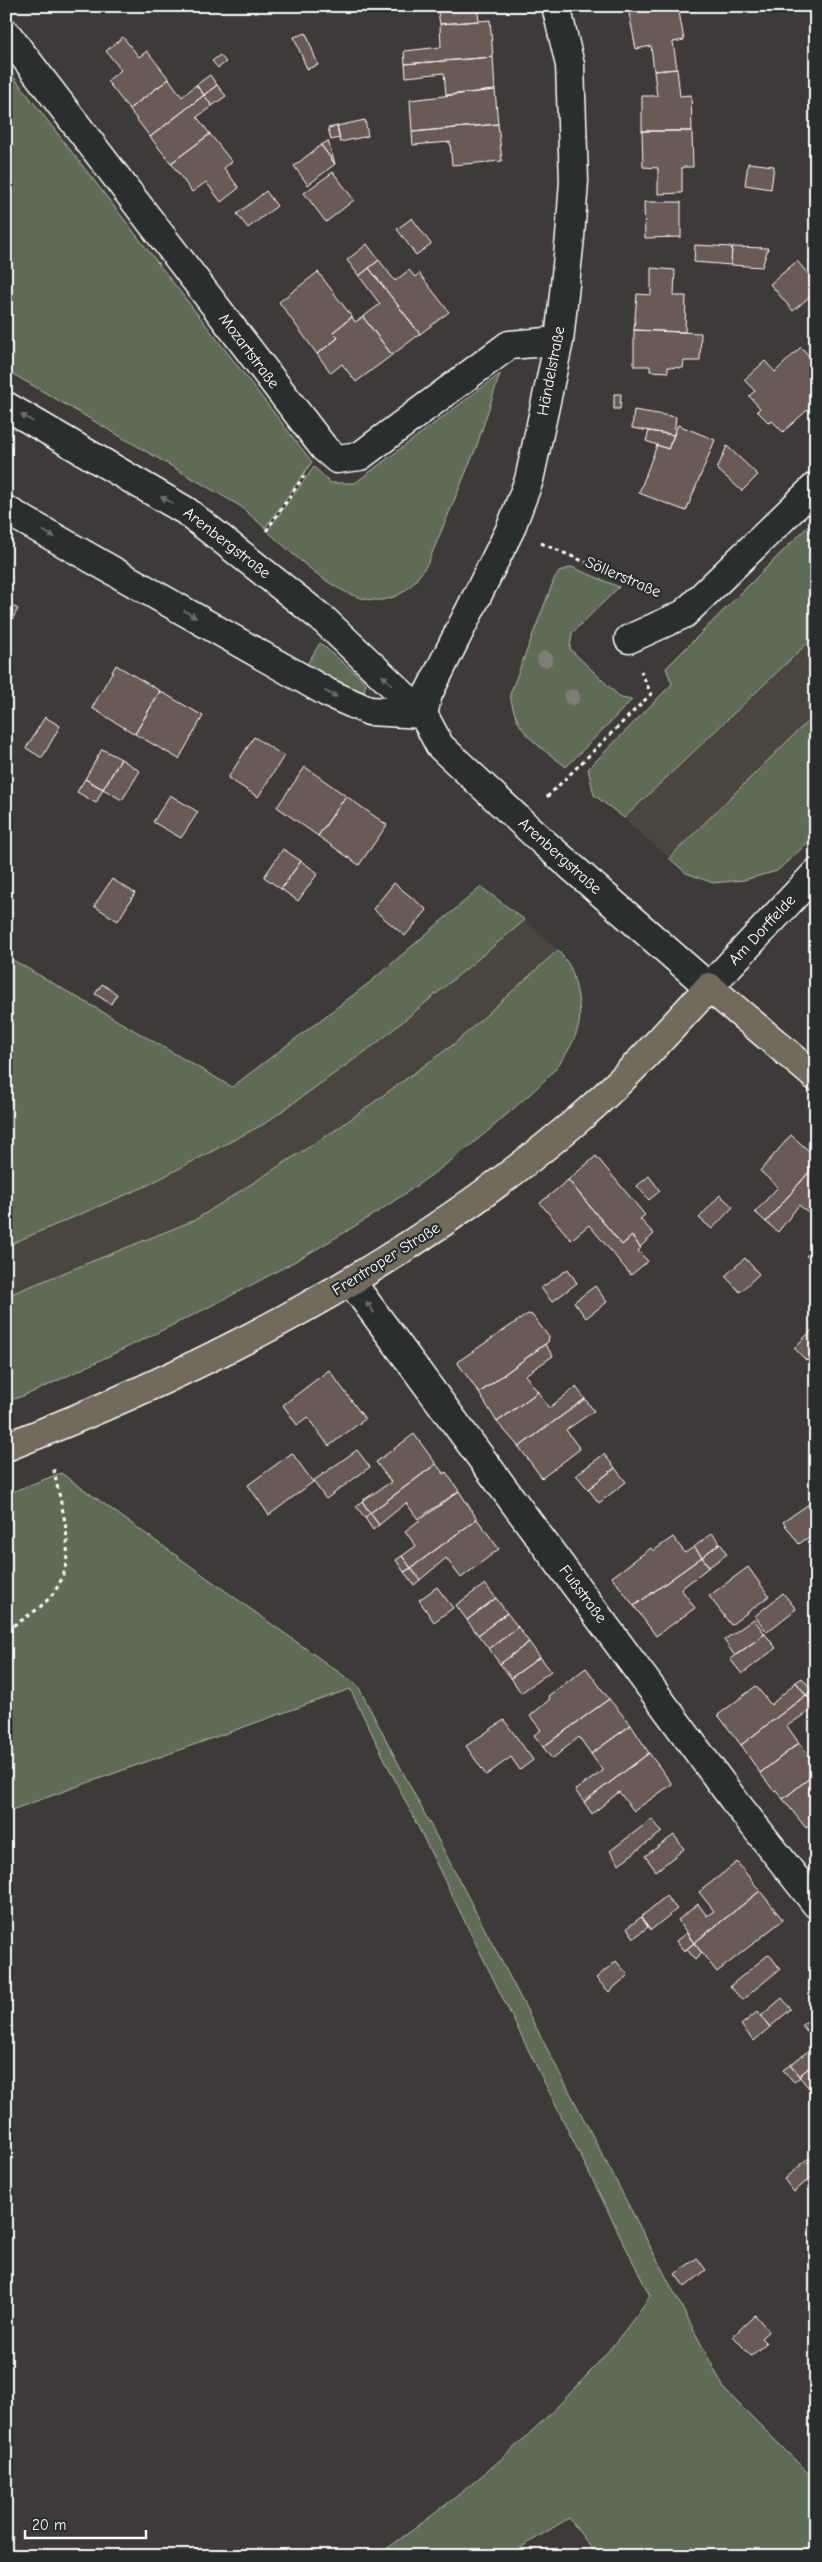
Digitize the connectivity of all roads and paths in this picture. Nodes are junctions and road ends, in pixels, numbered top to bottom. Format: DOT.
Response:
graph roads {
  1 [pos="556,6"];
  2 [pos="6,34"];
  3 [pos="559,341"];
  4 [pos="6,406"];
  5 [pos="324,448"];
  6 [pos="816,486"];
  7 [pos="6,510"];
  8 [pos="510,530"];
  9 [pos="247,558"];
  10 [pos="657,593"];
  11 [pos="629,639"];
  12 [pos="422,714"];
  13 [pos="522,822"];
  14 [pos="816,873"];
  15 [pos="709,987"];
  16 [pos="816,1077"];
  17 [pos="352,1283"];
  18 [pos="46,1431"];
  19 [pos="6,1447"];
  20 [pos="6,1629"];
  21 [pos="816,1904"];
  1 -- 3 [label="street, Händelstraße"];
  2 -- 5 [label="street, Mozartstraße"];
  3 -- 5 [label="street, Mozartstraße"];
  3 -- 8 [label="street, Händelstraße"];
  9 -- 4 [label="street, Arenbergstraße, one-way"];
  5 -- 9 [label="path"];
  6 -- 11 [label="street, Söllerstraße"];
  7 -- 12 [label="street, one-way"];
  8 -- 10 [label="path, Söllerstraße"];
  8 -- 12 [label="street, Händelstraße"];
  12 -- 9 [label="street, Arenbergstraße, one-way"];
  11 -- 13 [label="path"];
  12 -- 13 [label="street, Arenbergstraße"];
  13 -- 15 [label="street, Arenbergstraße"];
  14 -- 15 [label="street, Am Dorffelde"];
  15 -- 16 [label="main road"];
  15 -- 17 [label="main road, Frentroper Straße"];
  17 -- 18 [label="main road, Frentroper Straße"];
  21 -- 17 [label="street, Fußstraße, one-way"];
  18 -- 19 [label="main road, Frentroper Straße"];
  18 -- 20 [label="path"];
}
